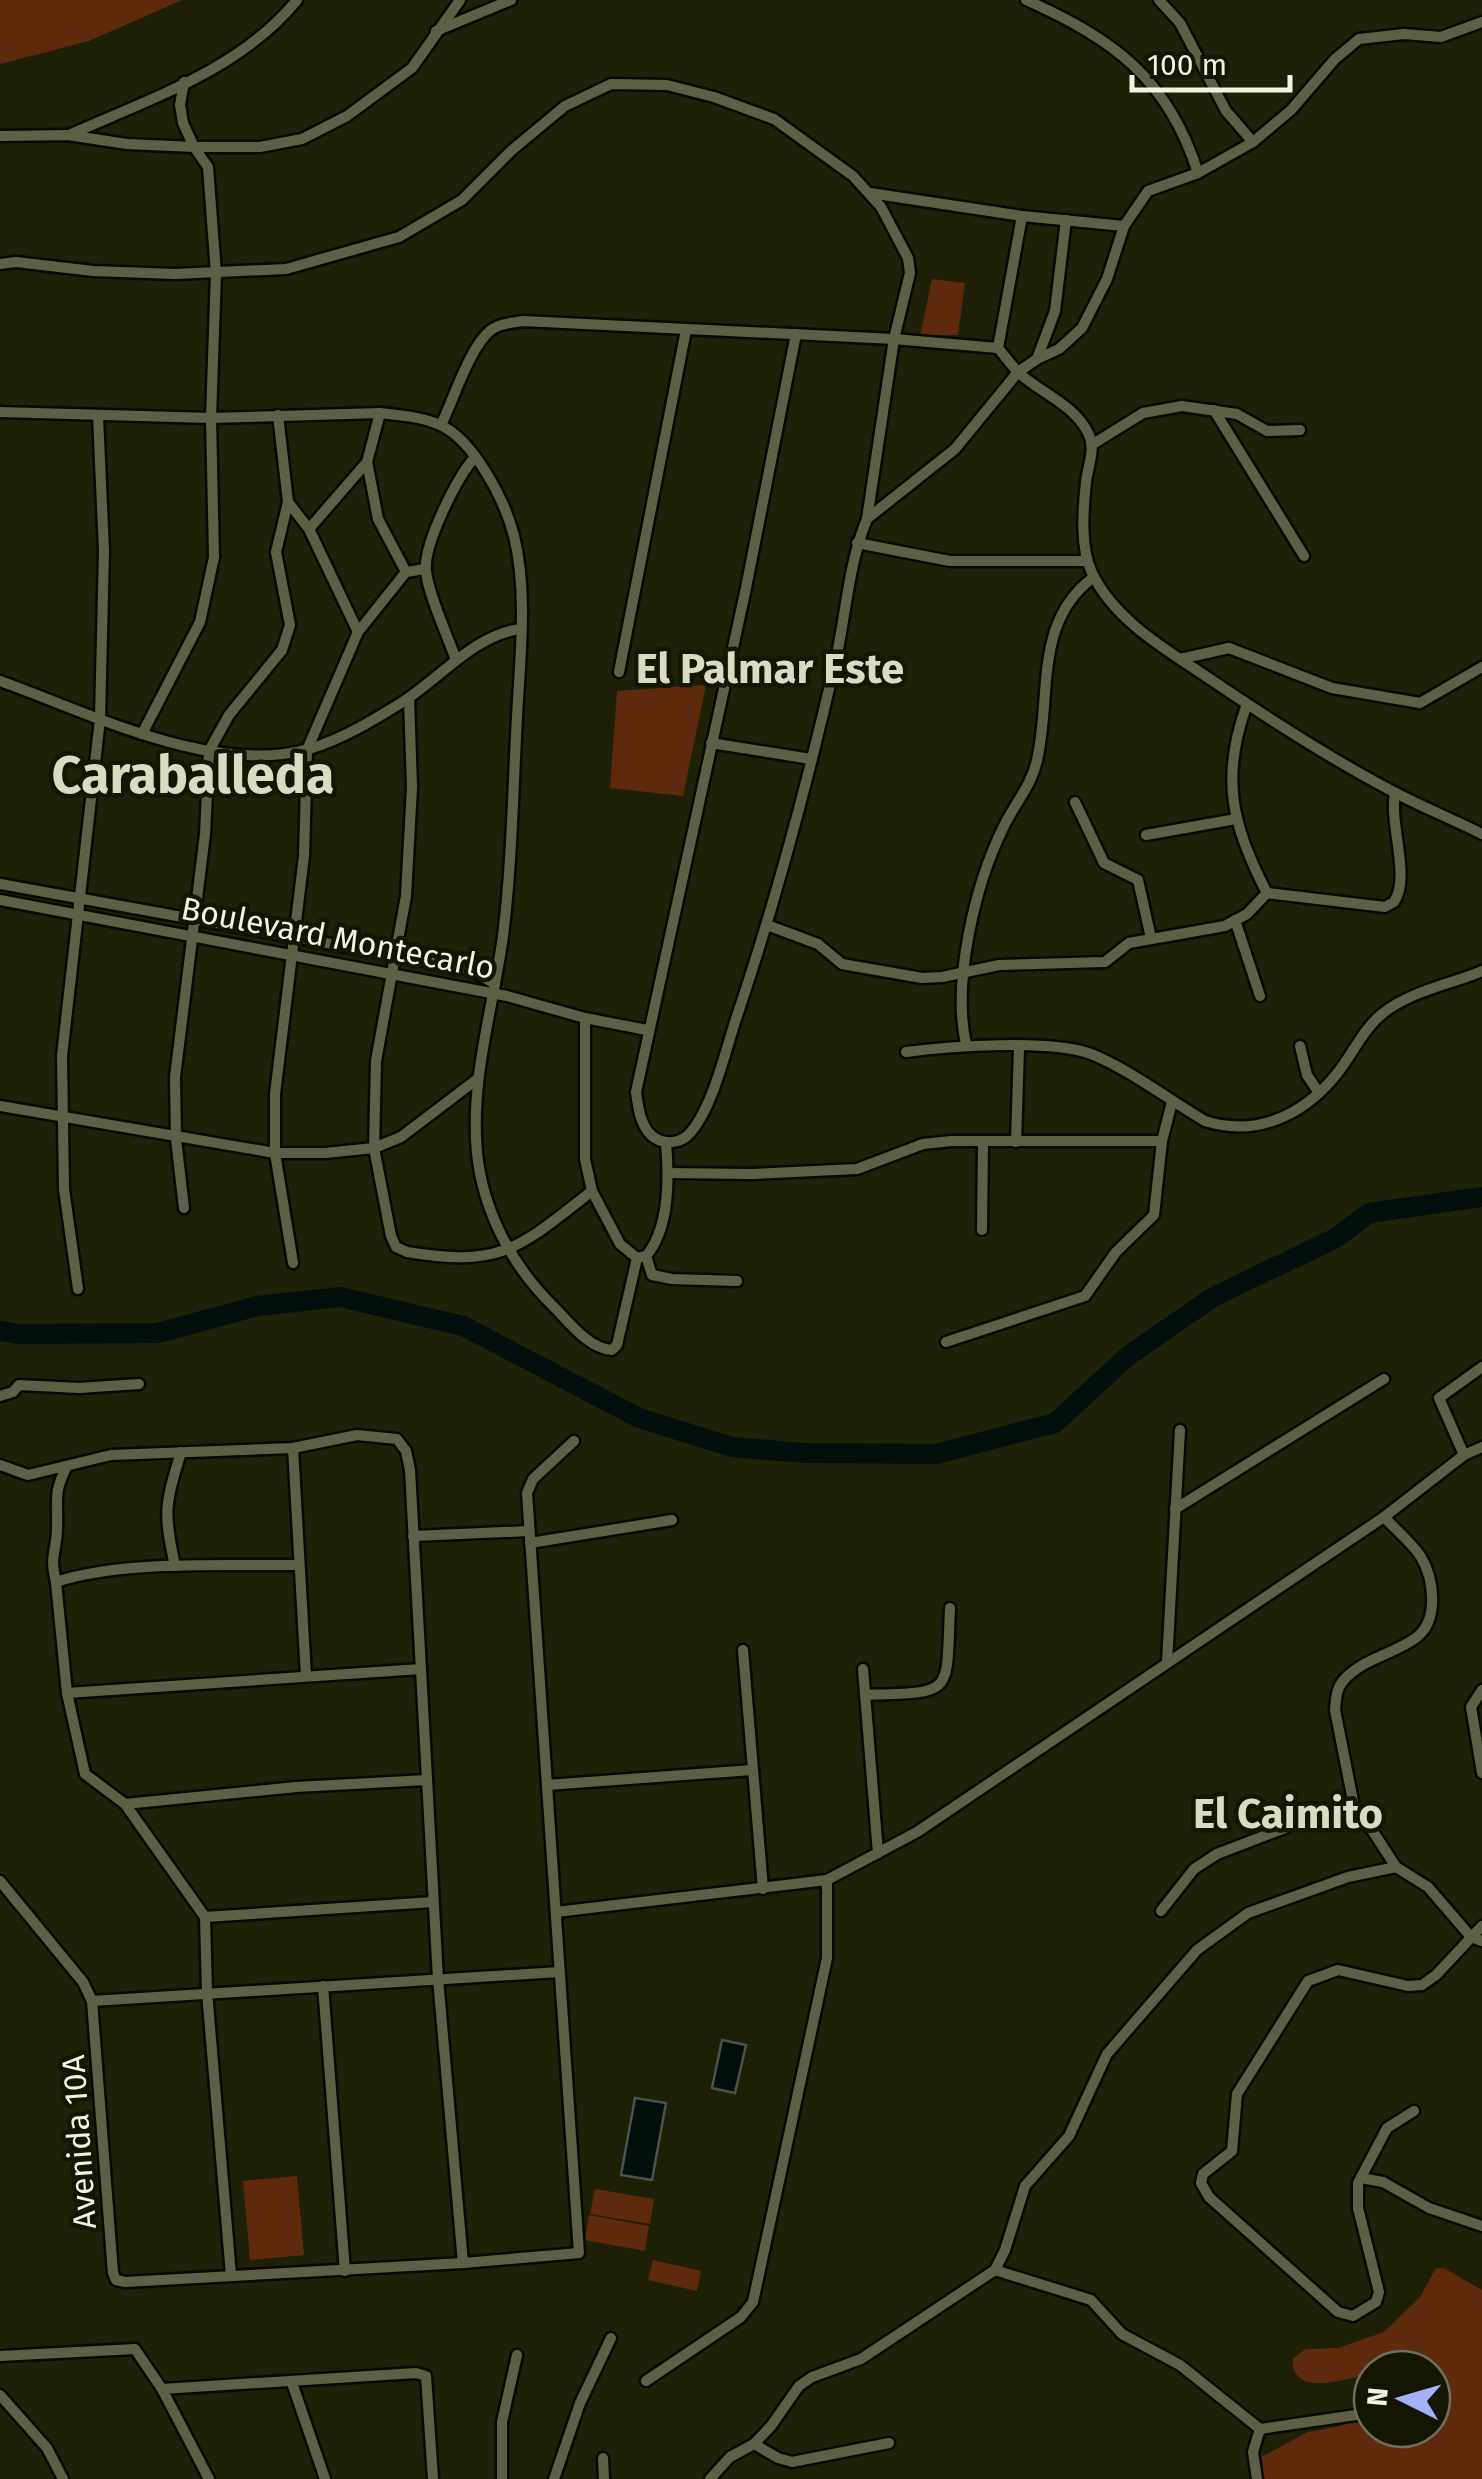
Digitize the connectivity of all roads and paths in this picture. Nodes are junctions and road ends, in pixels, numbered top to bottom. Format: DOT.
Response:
graph roads {
  1 [pos="297,0"];
  2 [pos="449,0"];
  3 [pos="460,0"];
  4 [pos="506,0"];
  5 [pos="1026,0"];
  6 [pos="1159,0"];
  7 [pos="1482,22"];
  8 [pos="435,32"];
  9 [pos="184,82"];
  10 [pos="0,136"];
  11 [pos="68,136"];
  12 [pos="1253,142"];
  13 [pos="194,148"];
  14 [pos="1198,173"];
  15 [pos="870,193"];
  16 [pos="1022,216"];
  17 [pos="1066,220"];
  18 [pos="1124,226"];
  19 [pos="0,264"];
  20 [pos="216,273"];
  21 [pos="686,330"];
  22 [pos="796,334"];
  23 [pos="894,339"];
  24 [pos="998,348"];
  25 [pos="1036,358"];
  26 [pos="1018,372"];
  27 [pos="1214,409"];
  28 [pos="0,412"];
  29 [pos="380,413"];
  30 [pos="278,415"];
  31 [pos="98,416"];
  32 [pos="211,418"];
  33 [pos="442,425"];
  34 [pos="1300,430"];
  35 [pos="1093,444"];
  36 [pos="475,457"];
  37 [pos="367,462"];
  38 [pos="288,502"];
  39 [pos="867,518"];
  40 [pos="309,529"];
  41 [pos="857,543"];
  42 [pos="1304,556"];
  43 [pos="1087,561"];
  44 [pos="425,570"];
  45 [pos="406,572"];
  46 [pos="1094,578"];
  47 [pos="520,628"];
  48 [pos="358,632"];
  49 [pos="1180,658"];
  50 [pos="456,660"];
  51 [pos="1482,667"];
  52 [pos="619,672"];
  53 [pos="0,681"];
  54 [pos="409,698"];
  55 [pos="1247,704"];
  56 [pos="100,719"];
  57 [pos="142,734"];
  58 [pos="711,742"];
  59 [pos="208,750"];
  60 [pos="306,750"];
  61 [pos="811,759"];
  62 [pos="1396,793"];
  63 [pos="1075,802"];
  64 [pos="1236,818"];
  65 [pos="1482,834"];
  66 [pos="1146,835"];
  67 [pos="0,884"];
  68 [pos="1267,894"];
  69 [pos="81,899"];
  70 [pos="0,900"];
  71 [pos="80,914"];
  72 [pos="194,920"];
  73 [pos="1235,920"];
  74 [pos="767,926"];
  75 [pos="192,936"];
  76 [pos="296,936"];
  77 [pos="1151,938"];
  78 [pos="292,954"];
  79 [pos="396,955"];
  80 [pos="964,970"];
  81 [pos="1482,971"];
  82 [pos="394,974"];
  83 [pos="494,988"];
  84 [pos="1260,996"];
  85 [pos="585,1018"];
  86 [pos="648,1030"];
  87 [pos="966,1044"];
  88 [pos="1300,1046"];
  89 [pos="1018,1048"];
  90 [pos="906,1052"];
  91 [pos="476,1080"];
  92 [pos="1319,1093"];
  93 [pos="1172,1102"];
  94 [pos="0,1106"];
  95 [pos="62,1119"];
  96 [pos="176,1139"];
  97 [pos="983,1142"];
  98 [pos="1016,1142"];
  99 [pos="1162,1142"];
  100 [pos="666,1143"];
  101 [pos="374,1148"];
  102 [pos="275,1153"];
  103 [pos="669,1173"];
  104 [pos="592,1191"];
  105 [pos="184,1208"];
  106 [pos="982,1230"];
  107 [pos="509,1250"];
  108 [pos="642,1257"];
  109 [pos="292,1263"];
  110 [pos="738,1281"];
  111 [pos="78,1289"];
  112 [pos="946,1342"];
  113 [pos="1482,1367"];
  114 [pos="1384,1379"];
  115 [pos="139,1384"];
  116 [pos="0,1396"];
  117 [pos="1180,1430"];
  118 [pos="574,1441"];
  119 [pos="293,1448"];
  120 [pos="1482,1448"];
  121 [pos="181,1452"];
  122 [pos="1464,1454"];
  123 [pos="0,1465"];
  124 [pos="66,1466"];
  125 [pos="1174,1509"];
  126 [pos="1384,1517"];
  127 [pos="672,1520"];
  128 [pos="413,1536"];
  129 [pos="529,1537"];
  130 [pos="298,1565"];
  131 [pos="175,1566"];
  132 [pos="56,1582"];
  133 [pos="950,1608"];
  134 [pos="743,1650"];
  135 [pos="1167,1662"];
  136 [pos="421,1669"];
  137 [pos="863,1669"];
  138 [pos="306,1676"];
  139 [pos="1482,1690"];
  140 [pos="68,1693"];
  141 [pos="865,1695"];
  142 [pos="752,1770"];
  143 [pos="1482,1773"];
  144 [pos="427,1780"];
  145 [pos="547,1785"];
  146 [pos="126,1804"];
  147 [pos="1356,1816"];
  148 [pos="878,1853"];
  149 [pos="1396,1867"];
  150 [pos="827,1880"];
  151 [pos="0,1882"];
  152 [pos="763,1889"];
  153 [pos="434,1902"];
  154 [pos="1160,1911"];
  155 [pos="556,1912"];
  156 [pos="205,1917"];
  157 [pos="1482,1926"];
  158 [pos="1477,1939"];
  159 [pos="559,1972"];
  160 [pos="438,1979"];
  161 [pos="323,1986"];
  162 [pos="207,1992"];
  163 [pos="92,2000"];
  164 [pos="1414,2111"];
  165 [pos="1361,2178"];
  166 [pos="1482,2226"];
  167 [pos="462,2264"];
  168 [pos="345,2270"];
  169 [pos="995,2270"];
  170 [pos="231,2275"];
  171 [pos="611,2338"];
  172 [pos="517,2354"];
  173 [pos="0,2356"];
  174 [pos="646,2382"];
  175 [pos="292,2383"];
  176 [pos="162,2389"];
  177 [pos="0,2395"];
  178 [pos="1352,2416"];
  179 [pos="1260,2428"];
  180 [pos="754,2444"];
  181 [pos="889,2444"];
  182 [pos="604,2458"];
  183 [pos="63,2479"];
  184 [pos="209,2479"];
  185 [pos="325,2479"];
  186 [pos="433,2479"];
  187 [pos="502,2479"];
  188 [pos="554,2479"];
  189 [pos="604,2479"];
  190 [pos="710,2479"];
  191 [pos="1256,2479"];
  1 -- 9 [label="street"];
  2 -- 8 [label="street"];
  3 -- 8 [label="street"];
  4 -- 8 [label="street"];
  5 -- 14 [label="street"];
  6 -- 12 [label="street"];
  7 -- 12 [label="street"];
  8 -- 13 [label="street"];
  9 -- 11 [label="street"];
  9 -- 13 [label="street"];
  10 -- 11 [label="street"];
  11 -- 13 [label="street"];
  12 -- 14 [label="street"];
  13 -- 20 [label="street"];
  14 -- 18 [label="street"];
  15 -- 16 [label="street"];
  15 -- 20 [label="street"];
  15 -- 23 [label="street"];
  16 -- 17 [label="street"];
  16 -- 24 [label="street"];
  17 -- 18 [label="street"];
  17 -- 25 [label="street"];
  18 -- 25 [label="street"];
  19 -- 20 [label="street"];
  20 -- 32 [label="street"];
  21 -- 22 [label="street"];
  21 -- 33 [label="street"];
  21 -- 52 [label="street"];
  22 -- 23 [label="street"];
  22 -- 58 [label="street"];
  23 -- 24 [label="street"];
  23 -- 39 [label="street"];
  24 -- 26 [label="street"];
  25 -- 26 [label="street"];
  26 -- 35 [label="street"];
  26 -- 39 [label="street"];
  27 -- 34 [label="street"];
  27 -- 35 [label="street"];
  27 -- 42 [label="street"];
  28 -- 31 [label="street"];
  29 -- 30 [label="street"];
  29 -- 33 [label="street"];
  29 -- 37 [label="street"];
  30 -- 32 [label="street"];
  30 -- 38 [label="street"];
  31 -- 32 [label="street"];
  31 -- 56 [label="street"];
  32 -- 57 [label="street"];
  33 -- 36 [label="street"];
  35 -- 43 [label="street"];
  36 -- 44 [label="street"];
  36 -- 47 [label="street"];
  37 -- 40 [label="street"];
  37 -- 45 [label="street"];
  38 -- 40 [label="street"];
  38 -- 59 [label="street"];
  39 -- 41 [label="street"];
  40 -- 48 [label="street"];
  41 -- 43 [label="street"];
  41 -- 61 [label="street"];
  43 -- 46 [label="street"];
  44 -- 45 [label="street"];
  44 -- 50 [label="street"];
  45 -- 48 [label="street"];
  46 -- 49 [label="street"];
  46 -- 80 [label="street"];
  47 -- 50 [label="street"];
  47 -- 83 [label="street"];
  48 -- 60 [label="street"];
  49 -- 51 [label="street"];
  49 -- 55 [label="street"];
  50 -- 54 [label="street"];
  53 -- 56 [label="street"];
  54 -- 60 [label="street"];
  54 -- 79 [label="street"];
  55 -- 62 [label="street"];
  55 -- 64 [label="street"];
  56 -- 57 [label="street"];
  56 -- 69 [label="street"];
  57 -- 59 [label="street"];
  58 -- 61 [label="street"];
  58 -- 86 [label="street"];
  59 -- 60 [label="street"];
  59 -- 72 [label="street"];
  60 -- 76 [label="street"];
  61 -- 74 [label="street"];
  62 -- 65 [label="street"];
  62 -- 68 [label="street"];
  63 -- 77 [label="street"];
  64 -- 66 [label="street"];
  64 -- 68 [label="street"];
  67 -- 69 [label="street, Boulevard Montecarlo"];
  68 -- 73 [label="street"];
  69 -- 71 [label="street"];
  69 -- 72 [label="street, Boulevard Montecarlo"];
  70 -- 71 [label="street, Boulevard Montecarlo"];
  71 -- 75 [label="street, Boulevard Montecarlo"];
  71 -- 95 [label="street"];
  72 -- 75 [label="street"];
  72 -- 76 [label="street, Boulevard Montecarlo"];
  73 -- 77 [label="street"];
  73 -- 84 [label="street"];
  74 -- 80 [label="street"];
  74 -- 100 [label="street"];
  75 -- 78 [label="street, Boulevard Montecarlo"];
  75 -- 96 [label="street"];
  76 -- 78 [label="street"];
  76 -- 79 [label="street, Boulevard Montecarlo"];
  77 -- 80 [label="street"];
  78 -- 82 [label="street, Boulevard Montecarlo"];
  78 -- 102 [label="street"];
  79 -- 82 [label="street"];
  79 -- 83 [label="street, Boulevard Montecarlo"];
  80 -- 87 [label="street"];
  81 -- 92 [label="street"];
  82 -- 83 [label="street, Boulevard Montecarlo"];
  82 -- 101 [label="street"];
  83 -- 85 [label="street, Boulevard Montecarlo"];
  83 -- 91 [label="street"];
  85 -- 86 [label="street, Boulevard Montecarlo"];
  85 -- 104 [label="street"];
  86 -- 100 [label="street"];
  87 -- 89 [label="street"];
  87 -- 90 [label="street"];
  88 -- 92 [label="street"];
  89 -- 93 [label="street"];
  89 -- 98 [label="street"];
  91 -- 101 [label="street"];
  91 -- 107 [label="street"];
  92 -- 93 [label="street"];
  93 -- 99 [label="street"];
  94 -- 95 [label="street"];
  95 -- 96 [label="street"];
  95 -- 111 [label="street"];
  96 -- 102 [label="street"];
  96 -- 105 [label="street"];
  97 -- 98 [label="street"];
  97 -- 103 [label="street"];
  97 -- 106 [label="street"];
  98 -- 99 [label="street"];
  99 -- 112 [label="street"];
  100 -- 103 [label="street"];
  101 -- 102 [label="street"];
  101 -- 107 [label="street"];
  102 -- 109 [label="street"];
  103 -- 108 [label="street"];
  104 -- 107 [label="street"];
  104 -- 108 [label="street"];
  107 -- 108 [label="street"];
  108 -- 110 [label="street"];
  113 -- 122 [label="street"];
  114 -- 125 [label="street"];
  115 -- 116 [label="street"];
  117 -- 125 [label="street"];
  118 -- 129 [label="street"];
  119 -- 121 [label="street"];
  119 -- 128 [label="street"];
  119 -- 130 [label="street"];
  120 -- 122 [label="street"];
  121 -- 124 [label="street"];
  121 -- 131 [label="street"];
  122 -- 126 [label="street"];
  123 -- 124 [label="street"];
  124 -- 132 [label="street"];
  125 -- 135 [label="street"];
  126 -- 135 [label="street"];
  126 -- 147 [label="street"];
  127 -- 129 [label="street"];
  128 -- 129 [label="street"];
  128 -- 136 [label="street"];
  129 -- 145 [label="street"];
  130 -- 131 [label="street"];
  130 -- 138 [label="street"];
  131 -- 132 [label="street"];
  132 -- 140 [label="street"];
  133 -- 141 [label="street"];
  134 -- 142 [label="street"];
  135 -- 148 [label="street"];
  136 -- 138 [label="street"];
  136 -- 144 [label="street"];
  137 -- 141 [label="street"];
  138 -- 140 [label="street"];
  139 -- 143 [label="street"];
  140 -- 146 [label="street"];
  141 -- 148 [label="street"];
  142 -- 145 [label="street"];
  142 -- 152 [label="street"];
  144 -- 146 [label="street"];
  144 -- 153 [label="street"];
  145 -- 155 [label="street"];
  146 -- 156 [label="street"];
  147 -- 149 [label="street"];
  147 -- 154 [label="street"];
  148 -- 150 [label="street"];
  149 -- 158 [label="street"];
  149 -- 169 [label="street"];
  150 -- 152 [label="street"];
  150 -- 174 [label="street"];
  151 -- 163 [label="street"];
  152 -- 155 [label="street"];
  153 -- 156 [label="street"];
  153 -- 160 [label="street"];
  155 -- 159 [label="street"];
  156 -- 162 [label="street"];
  157 -- 158 [label="street"];
  158 -- 165 [label="street"];
  159 -- 160 [label="street"];
  159 -- 167 [label="street"];
  160 -- 161 [label="street"];
  160 -- 167 [label="street"];
  161 -- 162 [label="street"];
  161 -- 168 [label="street"];
  162 -- 163 [label="street"];
  162 -- 170 [label="street"];
  163 -- 170 [label="street, Avenida 10A"];
  164 -- 165 [label="street"];
  165 -- 166 [label="street"];
  167 -- 168 [label="street"];
  168 -- 170 [label="street"];
  169 -- 179 [label="street"];
  169 -- 180 [label="street"];
  171 -- 188 [label="street"];
  172 -- 187 [label="street"];
  173 -- 176 [label="street"];
  175 -- 176 [label="street"];
  175 -- 185 [label="street"];
  175 -- 186 [label="street"];
  176 -- 184 [label="street"];
  177 -- 183 [label="street"];
  178 -- 179 [label="street"];
  179 -- 191 [label="street"];
  180 -- 181 [label="street"];
  180 -- 190 [label="street"];
  182 -- 189 [label="street"];
}
